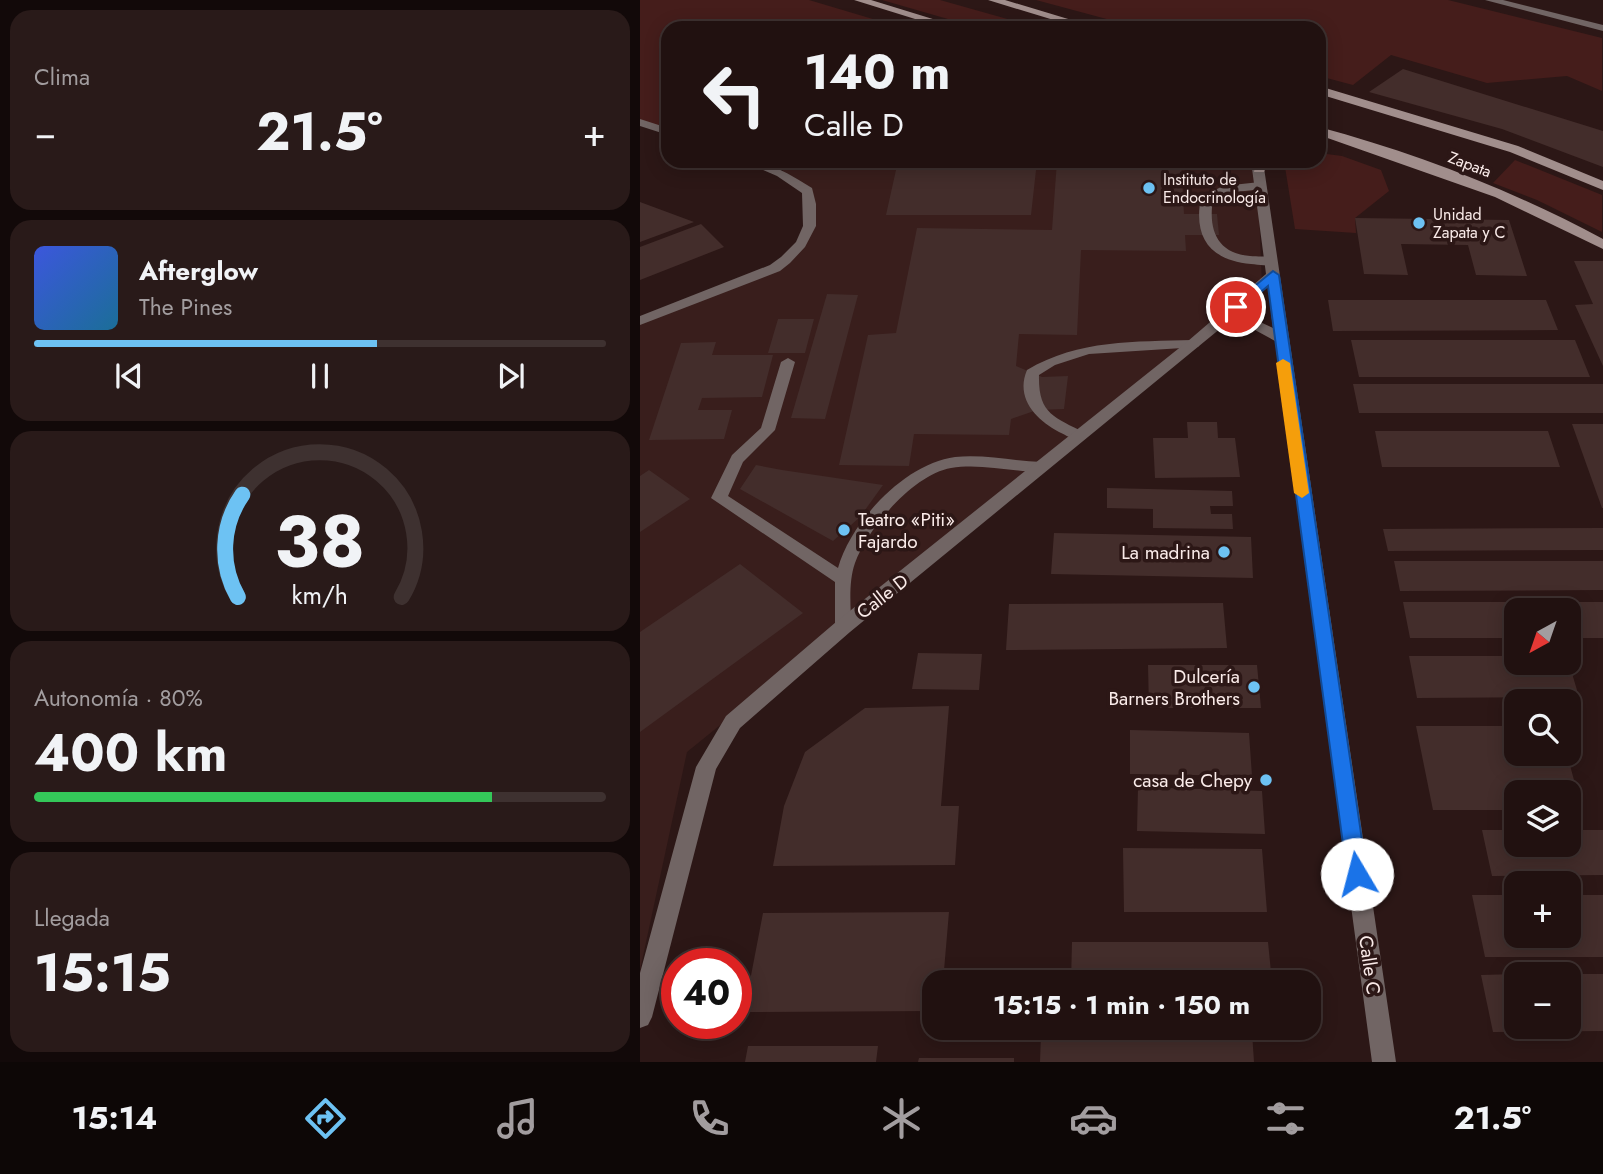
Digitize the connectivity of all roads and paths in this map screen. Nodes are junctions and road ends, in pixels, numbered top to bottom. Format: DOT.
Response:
graph roads {
  1 [pos="859,0"];
  2 [pos="993,0"];
  3 [pos="1489,0"];
  4 [pos="932,21"];
  5 [pos="1067,21"];
  6 [pos="1602,28"];
  7 [pos="1326,92"];
  8 [pos="640,122"];
  9 [pos="661,129"];
  10 [pos="1326,135"];
  11 [pos="766,168"];
  12 [pos="1259,168"];
  13 [pos="1260,186"];
  14 [pos="1602,186"];
  15 [pos="1602,245"];
  16 [pos="1272,268"];
  17 [pos="640,321"];
  18 [pos="1217,323"];
  19 [pos="1279,337"];
  20 [pos="1193,344"];
  21 [pos="789,362"];
  22 [pos="1080,436"];
  23 [pos="1042,467"];
  24 [pos="843,579"];
  25 [pos="843,627"];
  26 [pos="640,1017"];
  27 [pos="1384,1062"];
  1 -- 4 [label="main road"];
  2 -- 5 [label="main road"];
  3 -- 6 [label="street"];
  7 -- 14 [label="main road, Zapata"];
  8 -- 9 [label="lane"];
  10 -- 15 [label="main road, Zapata"];
  11 -- 17 [label="lane"];
  12 -- 13 [label="street, Calle C"];
  13 -- 16 [label="street, Calle C"];
  13 -- 16 [label="lane"];
  16 -- 18 [label="street, Calle D"];
  16 -- 19 [label="street, Calle C"];
  18 -- 19 [label="street"];
  18 -- 20 [label="street, Calle D"];
  19 -- 27 [label="street, Calle C"];
  20 -- 22 [label="street, Calle D"];
  20 -- 22 [label="lane"];
  21 -- 24 [label="lane"];
  22 -- 23 [label="street, Calle D"];
  23 -- 24 [label="lane"];
  23 -- 25 [label="street, Calle D"];
  24 -- 25 [label="lane"];
  25 -- 26 [label="street, Calle D"];
}
